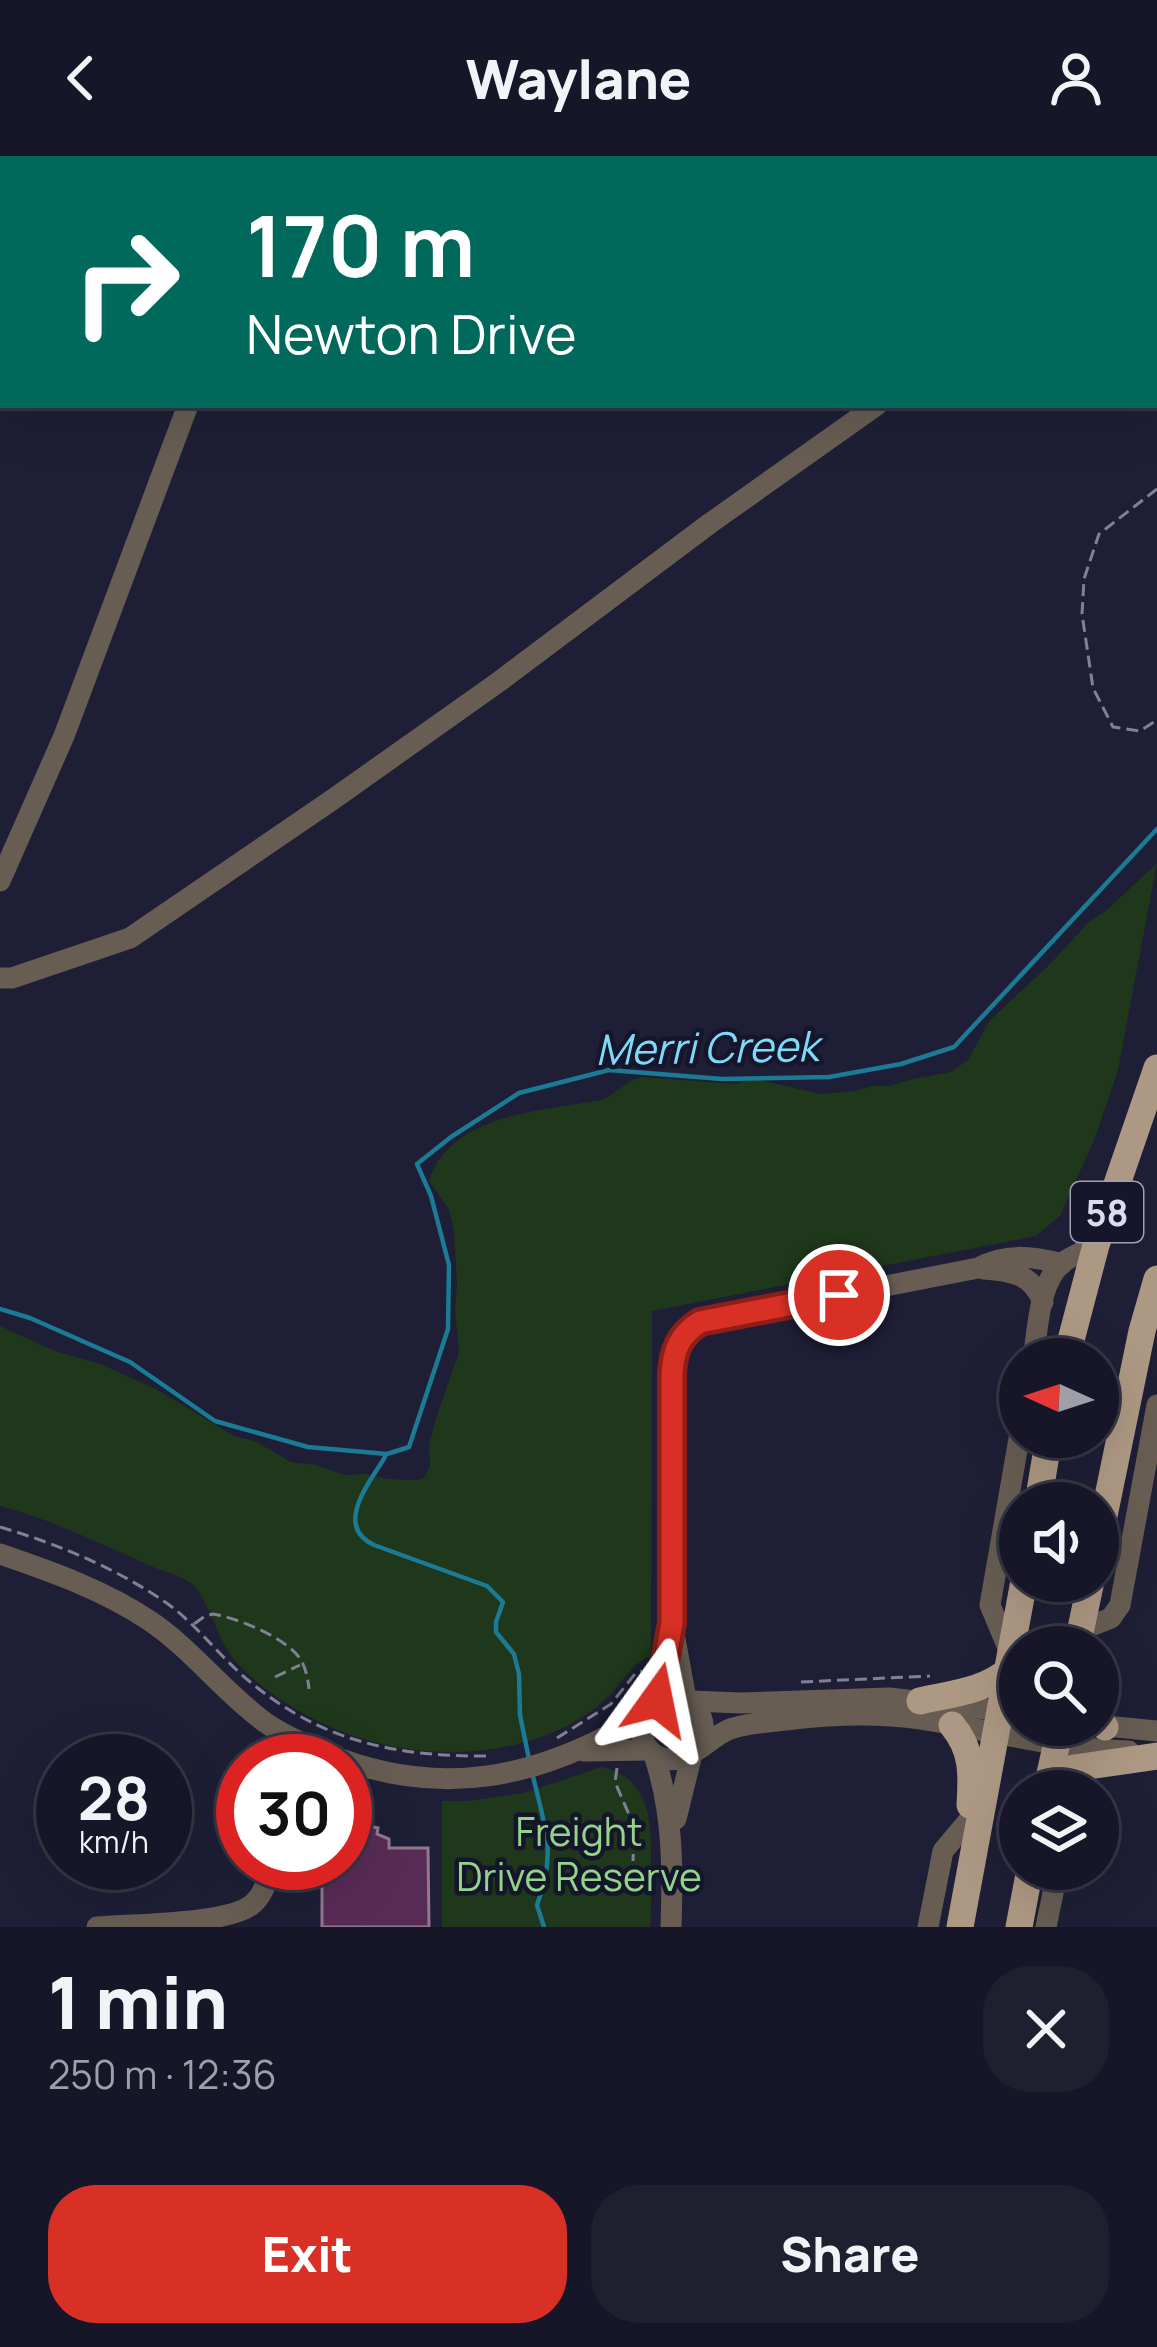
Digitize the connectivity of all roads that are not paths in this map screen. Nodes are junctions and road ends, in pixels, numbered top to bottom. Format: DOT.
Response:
graph roads {
  1 [pos="187,408"];
  2 [pos="872,408"];
  3 [pos="0,881"];
  4 [pos="4,976"];
  5 [pos="1157,1068"];
  6 [pos="1096,1245"];
  7 [pos="1062,1264"];
  8 [pos="978,1268"];
  9 [pos="1157,1279"];
  10 [pos="1043,1303"];
  11 [pos="1037,1338"];
  12 [pos="1072,1338"];
  13 [pos="1157,1405"];
  14 [pos="1016,1458"];
  15 [pos="1111,1482"];
  16 [pos="0,1554"];
  17 [pos="672,1623"];
  18 [pos="1099,1626"];
  19 [pos="999,1630"];
  20 [pos="999,1676"];
  21 [pos="688,1700"];
  22 [pos="920,1701"];
  23 [pos="647,1711"];
  24 [pos="999,1718"];
  25 [pos="999,1720"];
  26 [pos="952,1725"];
  27 [pos="1119,1726"];
  28 [pos="1157,1731"];
  29 [pos="281,1734"];
  30 [pos="1000,1746"];
  31 [pos="1087,1746"];
  32 [pos="577,1751"];
  33 [pos="695,1751"];
  34 [pos="652,1752"];
  35 [pos="1157,1754"];
  36 [pos="372,1769"];
  37 [pos="1071,1770"];
  38 [pos="969,1820"];
  39 [pos="672,1837"];
  40 [pos="264,1890"];
  41 [pos="1054,1890"];
  42 [pos="966,1893"];
  43 [pos="98,1927"];
  44 [pos="671,1927"];
  45 [pos="928,1927"];
  46 [pos="960,1927"];
  47 [pos="1046,1927"];
  1 -- 3 [label="street"];
  2 -- 4 [label="street"];
  5 -- 6 [label="main road, 58"];
  6 -- 7 [label="street"];
  6 -- 12 [label="main road, 58"];
  7 -- 8 [label="street"];
  7 -- 10 [label="street"];
  8 -- 10 [label="street"];
  8 -- 17 [label="street"];
  9 -- 15 [label="main road, 58"];
  10 -- 11 [label="street"];
  13 -- 18 [label="street"];
  14 -- 19 [label="street"];
  16 -- 29 [label="street"];
  17 -- 21 [label="street"];
  17 -- 23 [label="street"];
  20 -- 22 [label="main road"];
  21 -- 22 [label="street"];
  21 -- 23 [label="street"];
  21 -- 33 [label="street"];
  22 -- 24 [label="street"];
  23 -- 32 [label="street"];
  23 -- 34 [label="street"];
  25 -- 26 [label="street"];
  26 -- 33 [label="street"];
  26 -- 38 [label="main road"];
  27 -- 28 [label="street"];
  30 -- 42 [label="main road"];
  31 -- 35 [label="street"];
  32 -- 34 [label="street"];
  32 -- 36 [label="street"];
  33 -- 34 [label="street"];
  33 -- 39 [label="street"];
  34 -- 39 [label="street"];
  35 -- 37 [label="main road"];
  38 -- 42 [label="main road"];
  38 -- 45 [label="street"];
  39 -- 44 [label="street"];
  40 -- 43 [label="street"];
  41 -- 47 [label="street"];
  42 -- 46 [label="main road"];
}
